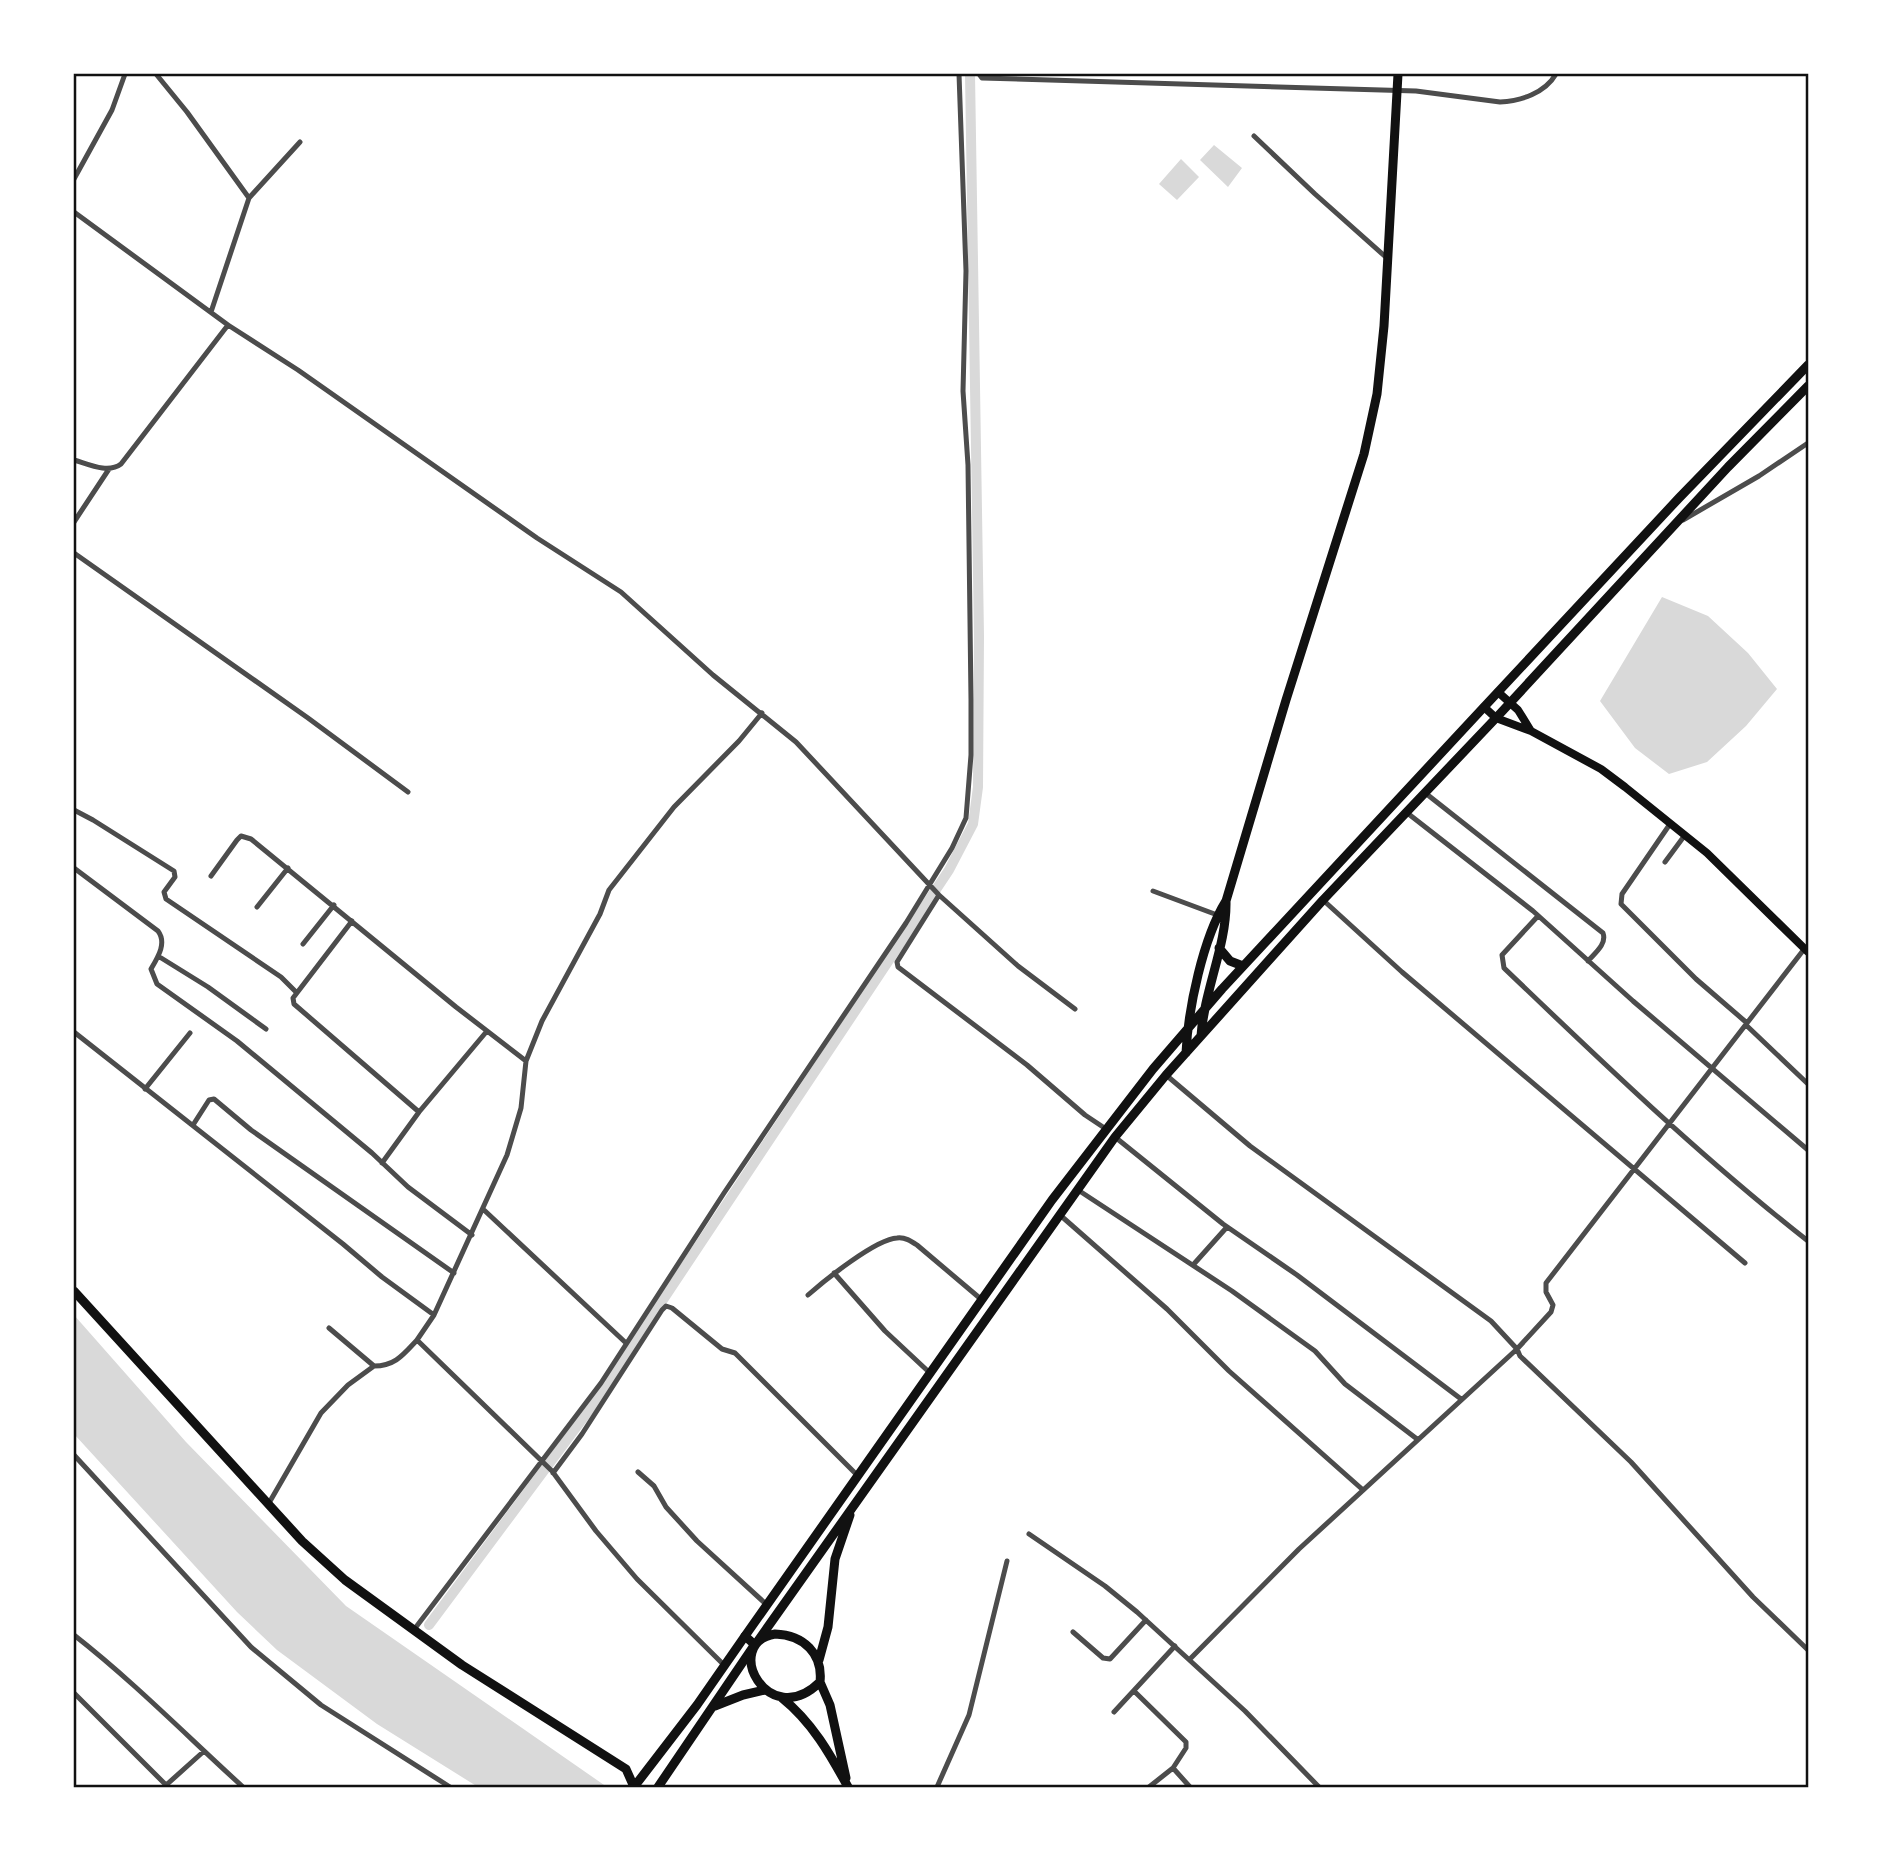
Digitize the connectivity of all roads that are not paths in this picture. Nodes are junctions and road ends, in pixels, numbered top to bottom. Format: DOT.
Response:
graph roads {
  1 [pos="125,74"];
  2 [pos="156,74"];
  3 [pos="959,74"];
  4 [pos="979,74"];
  5 [pos="1398,74"];
  6 [pos="1556,74"];
  7 [pos="1398,90"];
  8 [pos="1254,136"];
  9 [pos="300,142"];
  10 [pos="74,179"];
  11 [pos="249,198"];
  12 [pos="74,212"];
  13 [pos="1388,259"];
  14 [pos="211,312"];
  15 [pos="228,325"];
  16 [pos="1808,365"];
  17 [pos="1808,386"];
  18 [pos="1808,443"];
  19 [pos="74,460"];
  20 [pos="109,469"];
  21 [pos="1680,521"];
  22 [pos="74,522"];
  23 [pos="74,553"];
  24 [pos="1498,692"];
  25 [pos="1510,702"];
  26 [pos="1484,707"];
  27 [pos="762,713"];
  28 [pos="1496,718"];
  29 [pos="1531,731"];
  30 [pos="408,792"];
  31 [pos="1424,792"];
  32 [pos="74,810"];
  33 [pos="1406,811"];
  34 [pos="1670,824"];
  35 [pos="1685,835"];
  36 [pos="1665,862"];
  37 [pos="74,868"];
  38 [pos="288,868"];
  39 [pos="211,876"];
  40 [pos="929,886"];
  41 [pos="1153,891"];
  42 [pos="939,895"];
  43 [pos="1323,900"];
  44 [pos="334,905"];
  45 [pos="257,907"];
  46 [pos="1538,916"];
  47 [pos="1222,917"];
  48 [pos="352,921"];
  49 [pos="303,944"];
  50 [pos="1219,948"];
  51 [pos="1807,950"];
  52 [pos="158,956"];
  53 [pos="1588,961"];
  54 [pos="1243,966"];
  55 [pos="296,992"];
  56 [pos="1075,1009"];
  57 [pos="1203,1012"];
  58 [pos="1746,1024"];
  59 [pos="266,1028"];
  60 [pos="1187,1030"];
  61 [pos="486,1031"];
  62 [pos="74,1032"];
  63 [pos="190,1033"];
  64 [pos="1201,1036"];
  65 [pos="1186,1053"];
  66 [pos="526,1061"];
  67 [pos="1713,1068"];
  68 [pos="1166,1075"];
  69 [pos="1808,1084"];
  70 [pos="145,1089"];
  71 [pos="419,1112"];
  72 [pos="1671,1124"];
  73 [pos="192,1125"];
  74 [pos="1106,1129"];
  75 [pos="1115,1137"];
  76 [pos="1808,1150"];
  77 [pos="382,1163"];
  78 [pos="1634,1172"];
  79 [pos="1077,1190"];
  80 [pos="484,1210"];
  81 [pos="1060,1214"];
  82 [pos="1227,1227"];
  83 [pos="472,1235"];
  84 [pos="1808,1241"];
  85 [pos="1745,1263"];
  86 [pos="1194,1265"];
  87 [pos="454,1273"];
  88 [pos="834,1273"];
  89 [pos="74,1291"];
  90 [pos="808,1295"];
  91 [pos="982,1300"];
  92 [pos="434,1315"];
  93 [pos="329,1328"];
  94 [pos="417,1340"];
  95 [pos="626,1343"];
  96 [pos="1517,1349"];
  97 [pos="374,1366"];
  98 [pos="931,1374"];
  99 [pos="1461,1399"];
  100 [pos="1418,1438"];
  101 [pos="74,1455"];
  102 [pos="543,1463"];
  103 [pos="553,1472"];
  104 [pos="638,1472"];
  105 [pos="858,1476"];
  106 [pos="1363,1490"];
  107 [pos="856,1500"];
  108 [pos="269,1503"];
  109 [pos="1029,1534"];
  110 [pos="1007,1561"];
  111 [pos="766,1605"];
  112 [pos="1146,1620"];
  113 [pos="413,1630"];
  114 [pos="1073,1632"];
  115 [pos="74,1634"];
  116 [pos="745,1636"];
  117 [pos="755,1645"];
  118 [pos="1175,1646"];
  119 [pos="1808,1650"];
  120 [pos="1190,1659"];
  121 [pos="819,1660"];
  122 [pos="725,1666"];
  123 [pos="820,1682"];
  124 [pos="765,1690"];
  125 [pos="1134,1691"];
  126 [pos="74,1693"];
  127 [pos="782,1698"];
  128 [pos="711,1709"];
  129 [pos="1114,1713"];
  130 [pos="202,1752"];
  131 [pos="649,1767"];
  132 [pos="1173,1768"];
  133 [pos="626,1769"];
  134 [pos="165,1786"];
  135 [pos="243,1787"];
  136 [pos="450,1787"];
  137 [pos="634,1787"];
  138 [pos="658,1787"];
  139 [pos="848,1787"];
  140 [pos="937,1787"];
  141 [pos="1149,1787"];
  142 [pos="1190,1787"];
  143 [pos="1319,1787"];
  1 -- 10 [label="street"];
  2 -- 11 [label="street"];
  3 -- 40 [label="street"];
  4 -- 7 [label="street"];
  5 -- 7 [label="main road"];
  6 -- 7 [label="street"];
  7 -- 13 [label="main road"];
  8 -- 13 [label="street"];
  9 -- 11 [label="street"];
  11 -- 14 [label="street"];
  12 -- 14 [label="street"];
  13 -- 47 [label="main road"];
  14 -- 15 [label="street"];
  15 -- 20 [label="street"];
  15 -- 27 [label="street"];
  16 -- 24 [label="main road"];
  17 -- 21 [label="main road"];
  18 -- 21 [label="street"];
  19 -- 20 [label="street"];
  20 -- 22 [label="street"];
  21 -- 25 [label="main road"];
  23 -- 30 [label="street"];
  24 -- 25 [label="main road"];
  24 -- 26 [label="main road"];
  25 -- 28 [label="main road"];
  25 -- 29 [label="main road"];
  26 -- 28 [label="main road"];
  26 -- 54 [label="main road"];
  27 -- 40 [label="street"];
  27 -- 66 [label="street"];
  28 -- 29 [label="main road"];
  28 -- 31 [label="main road"];
  29 -- 34 [label="main road"];
  31 -- 33 [label="main road"];
  31 -- 53 [label="street"];
  32 -- 55 [label="street"];
  33 -- 43 [label="main road"];
  33 -- 46 [label="street"];
  34 -- 35 [label="main road"];
  34 -- 58 [label="street"];
  35 -- 36 [label="street"];
  35 -- 51 [label="main road"];
  37 -- 52 [label="street"];
  38 -- 39 [label="street"];
  38 -- 44 [label="street"];
  38 -- 45 [label="street"];
  40 -- 42 [label="street"];
  40 -- 95 [label="street"];
  41 -- 47 [label="street"];
  42 -- 56 [label="street"];
  42 -- 74 [label="street"];
  43 -- 64 [label="main road"];
  43 -- 78 [label="street"];
  44 -- 48 [label="street"];
  44 -- 49 [label="street"];
  46 -- 53 [label="street"];
  46 -- 72 [label="street"];
  47 -- 50 [label="main road"];
  47 -- 60 [label="main road"];
  48 -- 55 [label="street"];
  48 -- 61 [label="street"];
  50 -- 54 [label="main road"];
  50 -- 57 [label="main road"];
  51 -- 58 [label="street"];
  52 -- 59 [label="street"];
  52 -- 77 [label="street"];
  53 -- 67 [label="street"];
  54 -- 57 [label="main road"];
  55 -- 71 [label="street"];
  57 -- 60 [label="main road"];
  57 -- 64 [label="main road"];
  58 -- 67 [label="street"];
  58 -- 69 [label="street"];
  60 -- 65 [label="main road"];
  60 -- 74 [label="main road"];
  61 -- 66 [label="street"];
  61 -- 71 [label="street"];
  62 -- 70 [label="street"];
  63 -- 70 [label="street"];
  64 -- 65 [label="main road"];
  65 -- 68 [label="main road"];
  66 -- 80 [label="street"];
  67 -- 72 [label="street"];
  67 -- 76 [label="street"];
  68 -- 75 [label="main road"];
  68 -- 96 [label="street"];
  70 -- 73 [label="street"];
  71 -- 77 [label="street"];
  72 -- 78 [label="street"];
  72 -- 84 [label="street"];
  73 -- 87 [label="street"];
  73 -- 92 [label="street"];
  74 -- 91 [label="main road"];
  75 -- 79 [label="main road"];
  75 -- 82 [label="street"];
  77 -- 83 [label="street"];
  78 -- 85 [label="street"];
  78 -- 96 [label="street"];
  79 -- 81 [label="main road"];
  79 -- 86 [label="street"];
  80 -- 83 [label="street"];
  80 -- 95 [label="street"];
  81 -- 106 [label="street"];
  81 -- 107 [label="main road"];
  82 -- 86 [label="street"];
  82 -- 99 [label="street"];
  83 -- 87 [label="street"];
  86 -- 100 [label="street"];
  87 -- 92 [label="street"];
  88 -- 90 [label="street"];
  88 -- 91 [label="street"];
  88 -- 98 [label="street"];
  89 -- 108 [label="main road"];
  91 -- 98 [label="main road"];
  92 -- 94 [label="street"];
  93 -- 97 [label="street"];
  94 -- 97 [label="street"];
  94 -- 102 [label="street"];
  95 -- 102 [label="street"];
  96 -- 99 [label="street"];
  96 -- 119 [label="street"];
  97 -- 108 [label="street"];
  98 -- 105 [label="main road"];
  99 -- 100 [label="street"];
  100 -- 106 [label="street"];
  101 -- 136 [label="street"];
  102 -- 103 [label="street"];
  102 -- 113 [label="street"];
  103 -- 105 [label="street"];
  103 -- 122 [label="street"];
  104 -- 111 [label="street"];
  105 -- 111 [label="main road"];
  106 -- 120 [label="street"];
  107 -- 117 [label="main road"];
  107 -- 121 [label="main road"];
  108 -- 113 [label="main road"];
  109 -- 112 [label="street"];
  110 -- 140 [label="street"];
  111 -- 116 [label="main road"];
  112 -- 114 [label="street"];
  112 -- 118 [label="street"];
  113 -- 133 [label="main road"];
  115 -- 130 [label="street"];
  116 -- 117 [label="main road"];
  116 -- 122 [label="main road"];
  117 -- 121 [label="main road"];
  117 -- 124 [label="main road"];
  117 -- 128 [label="main road"];
  118 -- 120 [label="street"];
  118 -- 125 [label="street"];
  120 -- 143 [label="street"];
  121 -- 123 [label="main road"];
  122 -- 131 [label="main road"];
  123 -- 127 [label="main road"];
  123 -- 139 [label="main road"];
  124 -- 127 [label="main road"];
  124 -- 128 [label="main road"];
  125 -- 129 [label="street"];
  125 -- 132 [label="street"];
  126 -- 134 [label="street"];
  127 -- 139 [label="main road"];
  128 -- 138 [label="main road"];
  130 -- 134 [label="street"];
  130 -- 135 [label="street"];
  131 -- 133 [label="main road"];
  131 -- 137 [label="main road"];
  132 -- 141 [label="street"];
  132 -- 142 [label="street"];
  133 -- 137 [label="main road"];
}
